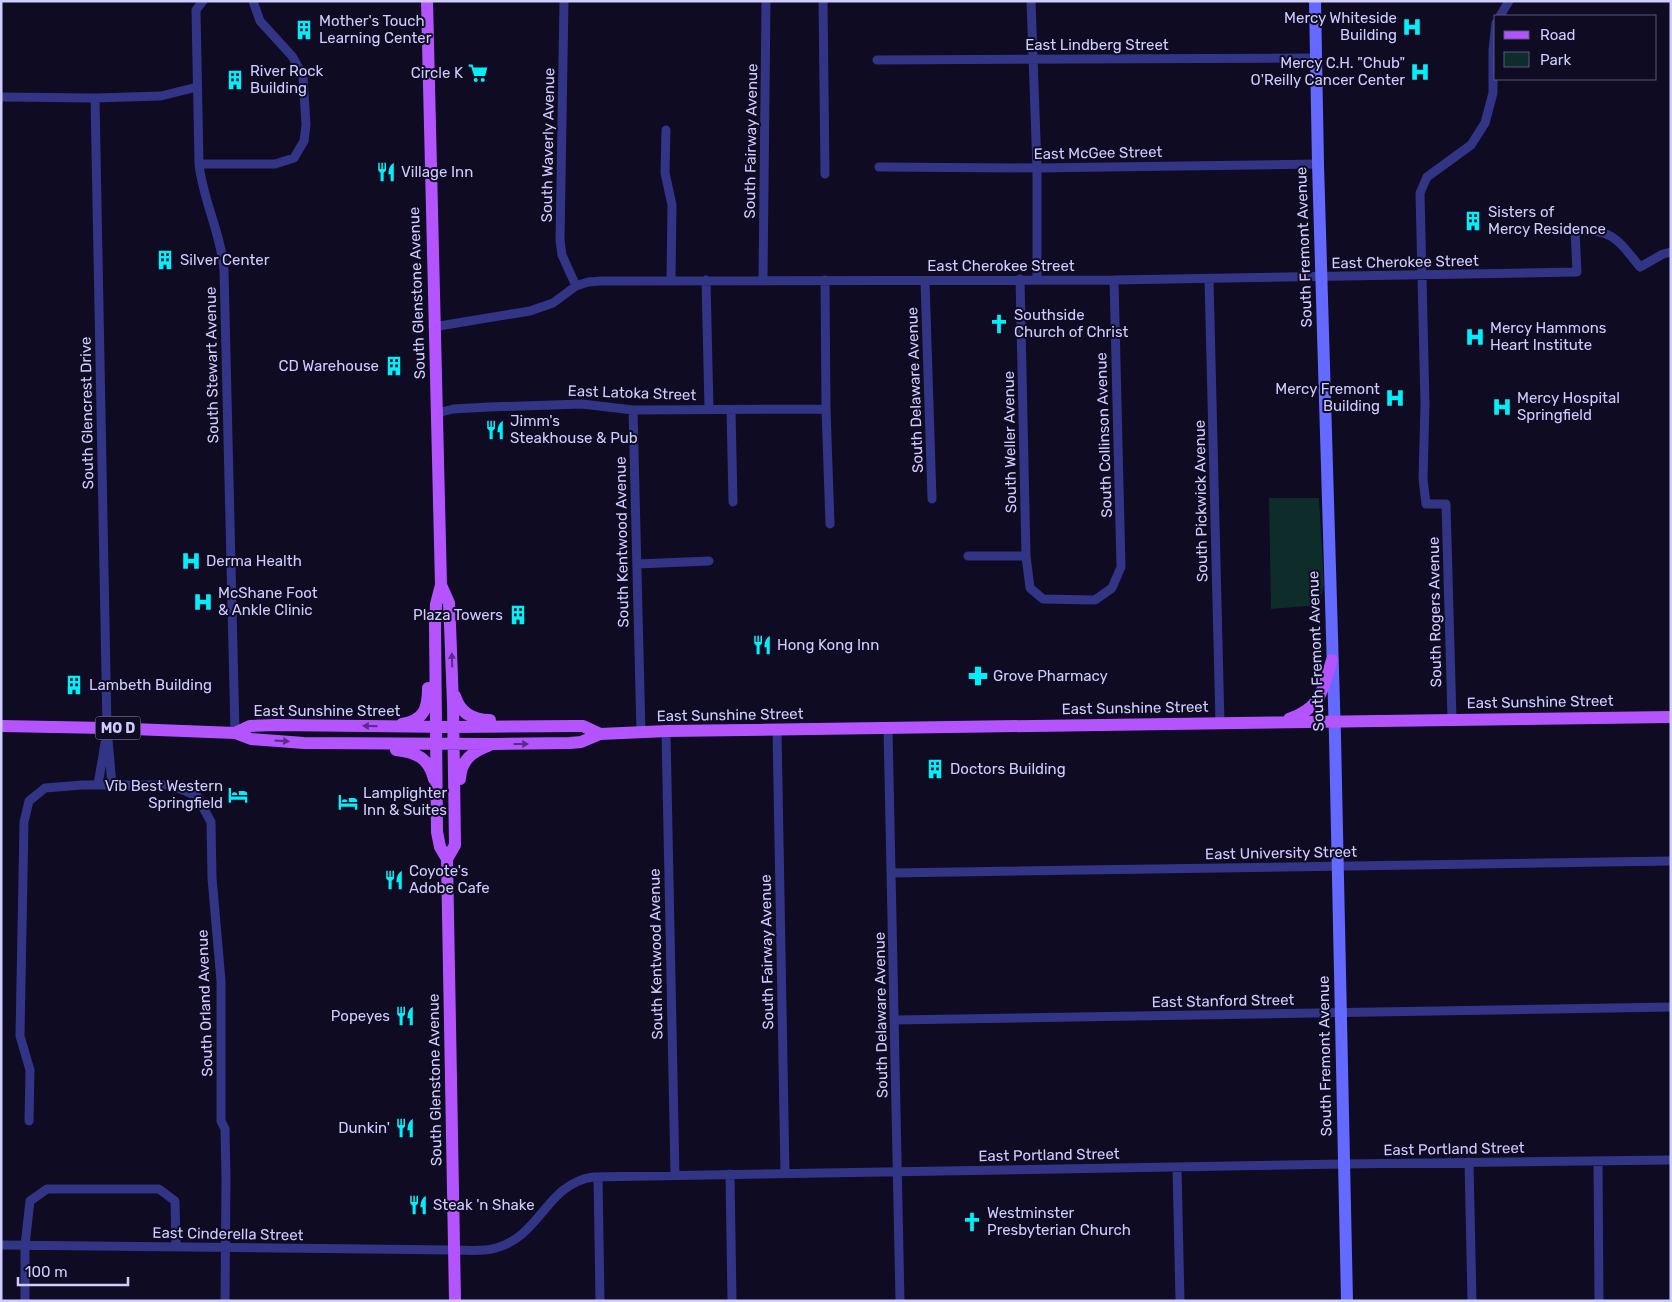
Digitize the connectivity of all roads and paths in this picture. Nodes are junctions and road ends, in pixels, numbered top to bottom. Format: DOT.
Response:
graph roads {
  1 [pos="203,1"];
  2 [pos="253,1"];
  3 [pos="427,1"];
  4 [pos="564,1"];
  5 [pos="766,1"];
  6 [pos="823,1"];
  7 [pos="1031,1"];
  8 [pos="1315,1"];
  9 [pos="1509,1"];
  10 [pos="1501,15"];
  11 [pos="1494,41"];
  12 [pos="1316,58"];
  13 [pos="877,60"];
  14 [pos="1032,60"];
  15 [pos="197,87"];
  16 [pos="1,97"];
  17 [pos="95,98"];
  18 [pos="666,130"];
  19 [pos="199,164"];
  20 [pos="1318,164"];
  21 [pos="879,167"];
  22 [pos="1037,168"];
  23 [pos="825,174"];
  24 [pos="1671,252"];
  25 [pos="1423,276"];
  26 [pos="1321,277"];
  27 [pos="1020,279"];
  28 [pos="1209,279"];
  29 [pos="671,280"];
  30 [pos="706,280"];
  31 [pos="763,280"];
  32 [pos="825,280"];
  33 [pos="1037,280"];
  34 [pos="1114,280"];
  35 [pos="925,281"];
  36 [pos="576,286"];
  37 [pos="434,327"];
  38 [pos="709,409"];
  39 [pos="826,409"];
  40 [pos="633,410"];
  41 [pos="731,410"];
  42 [pos="437,413"];
  43 [pos="932,498"];
  44 [pos="733,502"];
  45 [pos="830,524"];
  46 [pos="968,556"];
  47 [pos="1026,556"];
  48 [pos="709,561"];
  49 [pos="636,564"];
  50 [pos="441,585"];
  51 [pos="1043,599"];
  52 [pos="435,625"];
  53 [pos="1332,660"];
  54 [pos="453,686"];
  55 [pos="1671,717"];
  56 [pos="1452,720"];
  57 [pos="1280,722"];
  58 [pos="1333,722"];
  59 [pos="1220,724"];
  60 [pos="1,726"];
  61 [pos="389,726"];
  62 [pos="575,726"];
  63 [pos="437,727"];
  64 [pos="454,727"];
  65 [pos="108,728"];
  66 [pos="888,728"];
  67 [pos="777,730"];
  68 [pos="666,732"];
  69 [pos="235,733"];
  70 [pos="641,733"];
  71 [pos="600,734"];
  72 [pos="304,743"];
  73 [pos="437,744"];
  74 [pos="454,744"];
  75 [pos="494,744"];
  76 [pos="98,785"];
  77 [pos="112,785"];
  78 [pos="437,791"];
  79 [pos="455,835"];
  80 [pos="447,859"];
  81 [pos="1671,861"];
  82 [pos="1337,866"];
  83 [pos="892,873"];
  84 [pos="1671,1008"];
  85 [pos="1340,1013"];
  86 [pos="895,1020"];
  87 [pos="29,1121"];
  88 [pos="1671,1160"];
  89 [pos="1598,1161"];
  90 [pos="1469,1162"];
  91 [pos="1343,1164"];
  92 [pos="1177,1167"];
  93 [pos="898,1171"];
  94 [pos="785,1173"];
  95 [pos="730,1174"];
  96 [pos="675,1175"];
  97 [pos="598,1177"];
  98 [pos="1,1245"];
  99 [pos="25,1245"];
  100 [pos="176,1247"];
  101 [pos="225,1248"];
  102 [pos="454,1250"];
  103 [pos="25,1301"];
  104 [pos="225,1301"];
  105 [pos="455,1301"];
  106 [pos="600,1301"];
  107 [pos="732,1301"];
  108 [pos="900,1301"];
  109 [pos="1180,1301"];
  110 [pos="1346,1301"];
  111 [pos="1472,1301"];
  112 [pos="1599,1301"];
  1 -- 15 [label="street, South Stewart Avenue"];
  2 -- 19 [label="street"];
  3 -- 37 [label="main road, South Glenstone Avenue"];
  4 -- 36 [label="street, South Waverly Avenue"];
  5 -- 31 [label="street, South Fairway Avenue"];
  6 -- 23 [label="street"];
  7 -- 14 [label="street"];
  8 -- 12 [label="main road, South Fremont Avenue"];
  9 -- 10 [label="street"];
  11 -- 25 [label="street"];
  12 -- 14 [label="street, East Lindberg Street"];
  12 -- 20 [label="main road, South Fremont Avenue"];
  13 -- 14 [label="street, East Lindberg Street"];
  14 -- 22 [label="street"];
  15 -- 17 [label="street"];
  15 -- 19 [label="street, South Stewart Avenue"];
  16 -- 17 [label="street"];
  17 -- 65 [label="street, South Glencrest Drive"];
  18 -- 29 [label="street"];
  19 -- 69 [label="street, South Stewart Avenue"];
  20 -- 22 [label="street, East McGee Street"];
  20 -- 26 [label="main road, South Fremont Avenue"];
  21 -- 22 [label="street, East McGee Street"];
  22 -- 33 [label="street"];
  24 -- 25 [label="street, East Cherokee Street"];
  25 -- 26 [label="street, East Cherokee Street"];
  25 -- 56 [label="street, South Rogers Avenue"];
  26 -- 28 [label="street, East Cherokee Street"];
  26 -- 53 [label="main road, South Fremont Avenue"];
  27 -- 33 [label="street, East Cherokee Street"];
  27 -- 35 [label="street, East Cherokee Street"];
  27 -- 47 [label="street, South Weller Avenue"];
  28 -- 34 [label="street, East Cherokee Street"];
  28 -- 59 [label="street, South Pickwick Avenue"];
  29 -- 30 [label="street, East Cherokee Street"];
  29 -- 36 [label="street, East Cherokee Street"];
  30 -- 31 [label="street, East Cherokee Street"];
  30 -- 38 [label="street"];
  31 -- 32 [label="street, East Cherokee Street"];
  32 -- 35 [label="street, East Cherokee Street"];
  32 -- 39 [label="street"];
  33 -- 34 [label="street, East Cherokee Street"];
  34 -- 51 [label="street, South Collinson Avenue"];
  35 -- 43 [label="street, South Delaware Avenue"];
  36 -- 37 [label="street, East Cherokee Street"];
  37 -- 42 [label="main road, South Glenstone Avenue"];
  38 -- 40 [label="street, East Latoka Street"];
  38 -- 41 [label="street, East Latoka Street"];
  39 -- 41 [label="street, East Latoka Street"];
  39 -- 45 [label="street"];
  40 -- 42 [label="street, East Latoka Street"];
  40 -- 49 [label="street, South Kentwood Avenue"];
  41 -- 44 [label="street"];
  42 -- 50 [label="main road, South Glenstone Avenue"];
  46 -- 47 [label="street"];
  47 -- 51 [label="street, South Weller Avenue"];
  48 -- 49 [label="street"];
  49 -- 70 [label="street, South Kentwood Avenue"];
  50 -- 52 [label="main road, South Glenstone Avenue"];
  54 -- 50 [label="main road, South Glenstone Avenue, one-way"];
  52 -- 61 [label="main road"];
  52 -- 63 [label="main road, South Glenstone Avenue"];
  53 -- 57 [label="main road"];
  53 -- 58 [label="main road, South Fremont Avenue"];
  54 -- 62 [label="main road"];
  54 -- 64 [label="main road, South Glenstone Avenue"];
  55 -- 56 [label="main road, East Sunshine Street"];
  56 -- 58 [label="main road, East Sunshine Street"];
  57 -- 58 [label="main road, East Sunshine Street"];
  57 -- 59 [label="main road, East Sunshine Street"];
  58 -- 82 [label="main road, South Fremont Avenue"];
  59 -- 66 [label="main road, East Sunshine Street"];
  60 -- 65 [label="main road, East Sunshine Street / MO D"];
  61 -- 63 [label="main road, East Sunshine Street / MO D"];
  61 -- 69 [label="main road, East Sunshine Street / MO D, one-way"];
  62 -- 64 [label="main road, East Sunshine Street"];
  62 -- 71 [label="main road, East Sunshine Street"];
  63 -- 64 [label="main road, East Sunshine Street"];
  63 -- 73 [label="main road, South Glenstone Avenue"];
  64 -- 74 [label="main road, South Glenstone Avenue"];
  65 -- 69 [label="main road, East Sunshine Street / MO D"];
  65 -- 76 [label="street"];
  65 -- 77 [label="street"];
  66 -- 67 [label="main road, East Sunshine Street"];
  66 -- 83 [label="street, South Delaware Avenue"];
  67 -- 68 [label="main road, East Sunshine Street"];
  67 -- 94 [label="street, South Fairway Avenue"];
  68 -- 70 [label="main road, East Sunshine Street"];
  68 -- 96 [label="street, South Kentwood Avenue"];
  69 -- 72 [label="main road, East Sunshine Street / MO D, one-way"];
  70 -- 71 [label="main road, East Sunshine Street"];
  75 -- 71 [label="main road, East Sunshine Street, one-way"];
  72 -- 73 [label="main road, East Sunshine Street / MO D"];
  72 -- 78 [label="main road"];
  73 -- 74 [label="main road, East Sunshine Street"];
  73 -- 78 [label="main road, South Glenstone Avenue"];
  74 -- 75 [label="main road, East Sunshine Street"];
  74 -- 79 [label="main road, South Glenstone Avenue"];
  75 -- 79 [label="main road"];
  76 -- 77 [label="street, South Orland Avenue"];
  76 -- 87 [label="street, South Orland Avenue"];
  77 -- 101 [label="street, South Orland Avenue"];
  78 -- 80 [label="main road, South Glenstone Avenue"];
  79 -- 80 [label="main road, South Glenstone Avenue"];
  80 -- 102 [label="main road, South Glenstone Avenue"];
  81 -- 82 [label="street, East University Street"];
  82 -- 83 [label="street, East University Street"];
  82 -- 85 [label="main road, South Fremont Avenue"];
  83 -- 86 [label="street, South Delaware Avenue"];
  84 -- 85 [label="street, East Stanford Street"];
  85 -- 86 [label="street, East Stanford Street"];
  85 -- 91 [label="main road, South Fremont Avenue"];
  86 -- 93 [label="street, South Delaware Avenue"];
  88 -- 89 [label="street, East Portland Street"];
  89 -- 90 [label="street, East Portland Street"];
  89 -- 112 [label="street"];
  90 -- 91 [label="street, East Portland Street"];
  90 -- 111 [label="street"];
  91 -- 92 [label="street, East Portland Street"];
  91 -- 110 [label="main road, South Fremont Avenue"];
  92 -- 93 [label="street, East Portland Street"];
  92 -- 109 [label="street"];
  93 -- 94 [label="street, East Portland Street"];
  93 -- 108 [label="street, South Delaware Avenue"];
  94 -- 95 [label="street, East Portland Street"];
  95 -- 96 [label="street, East Portland Street"];
  95 -- 107 [label="street"];
  96 -- 97 [label="street, East Portland Street"];
  97 -- 102 [label="street, East Portland Street"];
  97 -- 106 [label="street"];
  98 -- 99 [label="street, East Cinderella Street"];
  99 -- 100 [label="street, East Cinderella Street"];
  99 -- 100 [label="street"];
  99 -- 103 [label="street"];
  100 -- 101 [label="street, East Cinderella Street"];
  101 -- 102 [label="street, East Cinderella Street"];
  101 -- 104 [label="street, South Orland Avenue"];
  102 -- 105 [label="main road, South Glenstone Avenue"];
}
